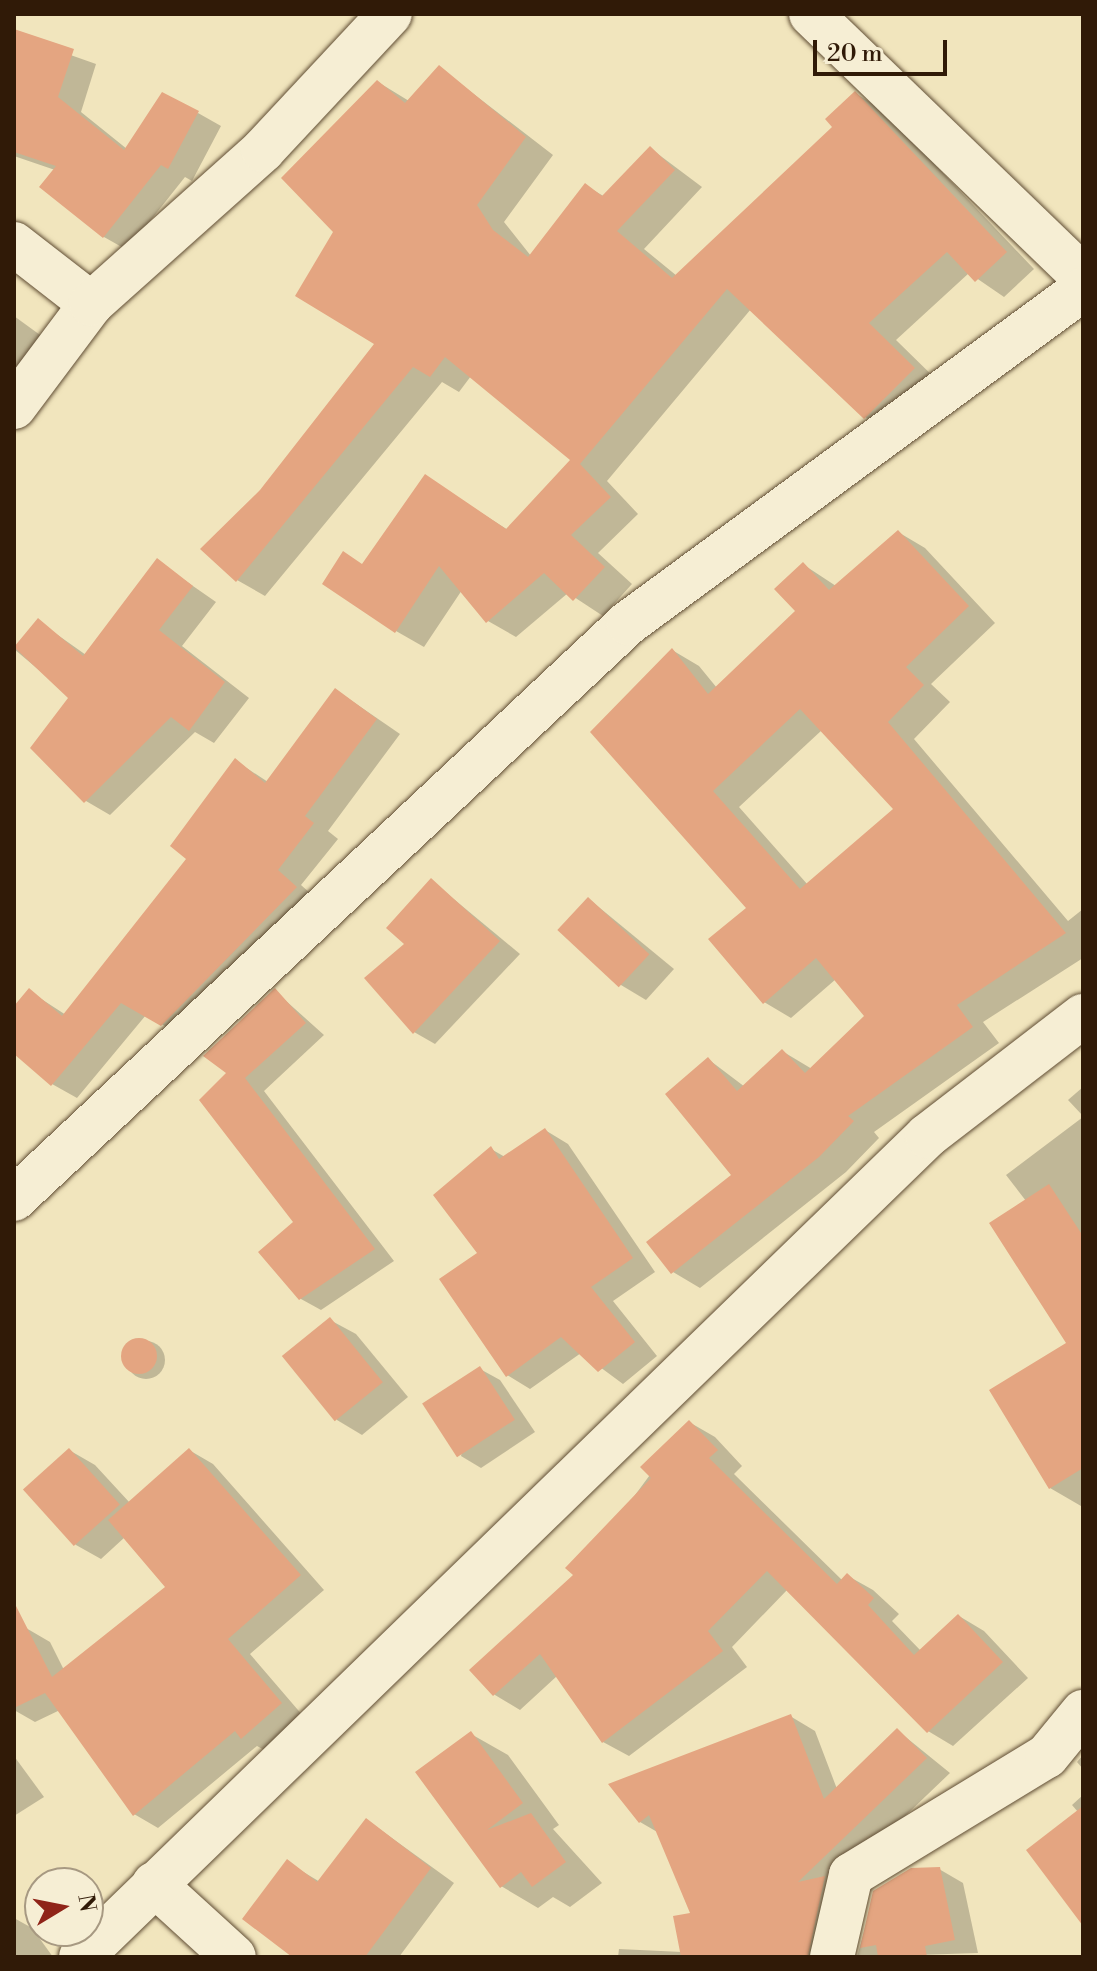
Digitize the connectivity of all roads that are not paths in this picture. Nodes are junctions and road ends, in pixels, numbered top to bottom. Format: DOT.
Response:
graph roads {
  1 [pos="390,14"];
  2 [pos="811,14"];
  3 [pos="846,28"];
  4 [pos="14,244"];
  5 [pos="1083,277"];
  6 [pos="1083,289"];
  7 [pos="91,304"];
  8 [pos="14,407"];
  9 [pos="1083,1016"];
  10 [pos="14,1199"];
  11 [pos="1083,1712"];
  12 [pos="154,1884"];
  13 [pos="81,1957"];
  14 [pos="234,1957"];
  15 [pos="832,1957"];
  1 -- 7 [label="street"];
  2 -- 3 [label="street"];
  3 -- 5 [label="street"];
  4 -- 7 [label="street"];
  6 -- 10 [label="street"];
  7 -- 8 [label="street"];
  9 -- 12 [label="street"];
  11 -- 15 [label="street"];
  12 -- 13 [label="street"];
  12 -- 14 [label="street"];
}
